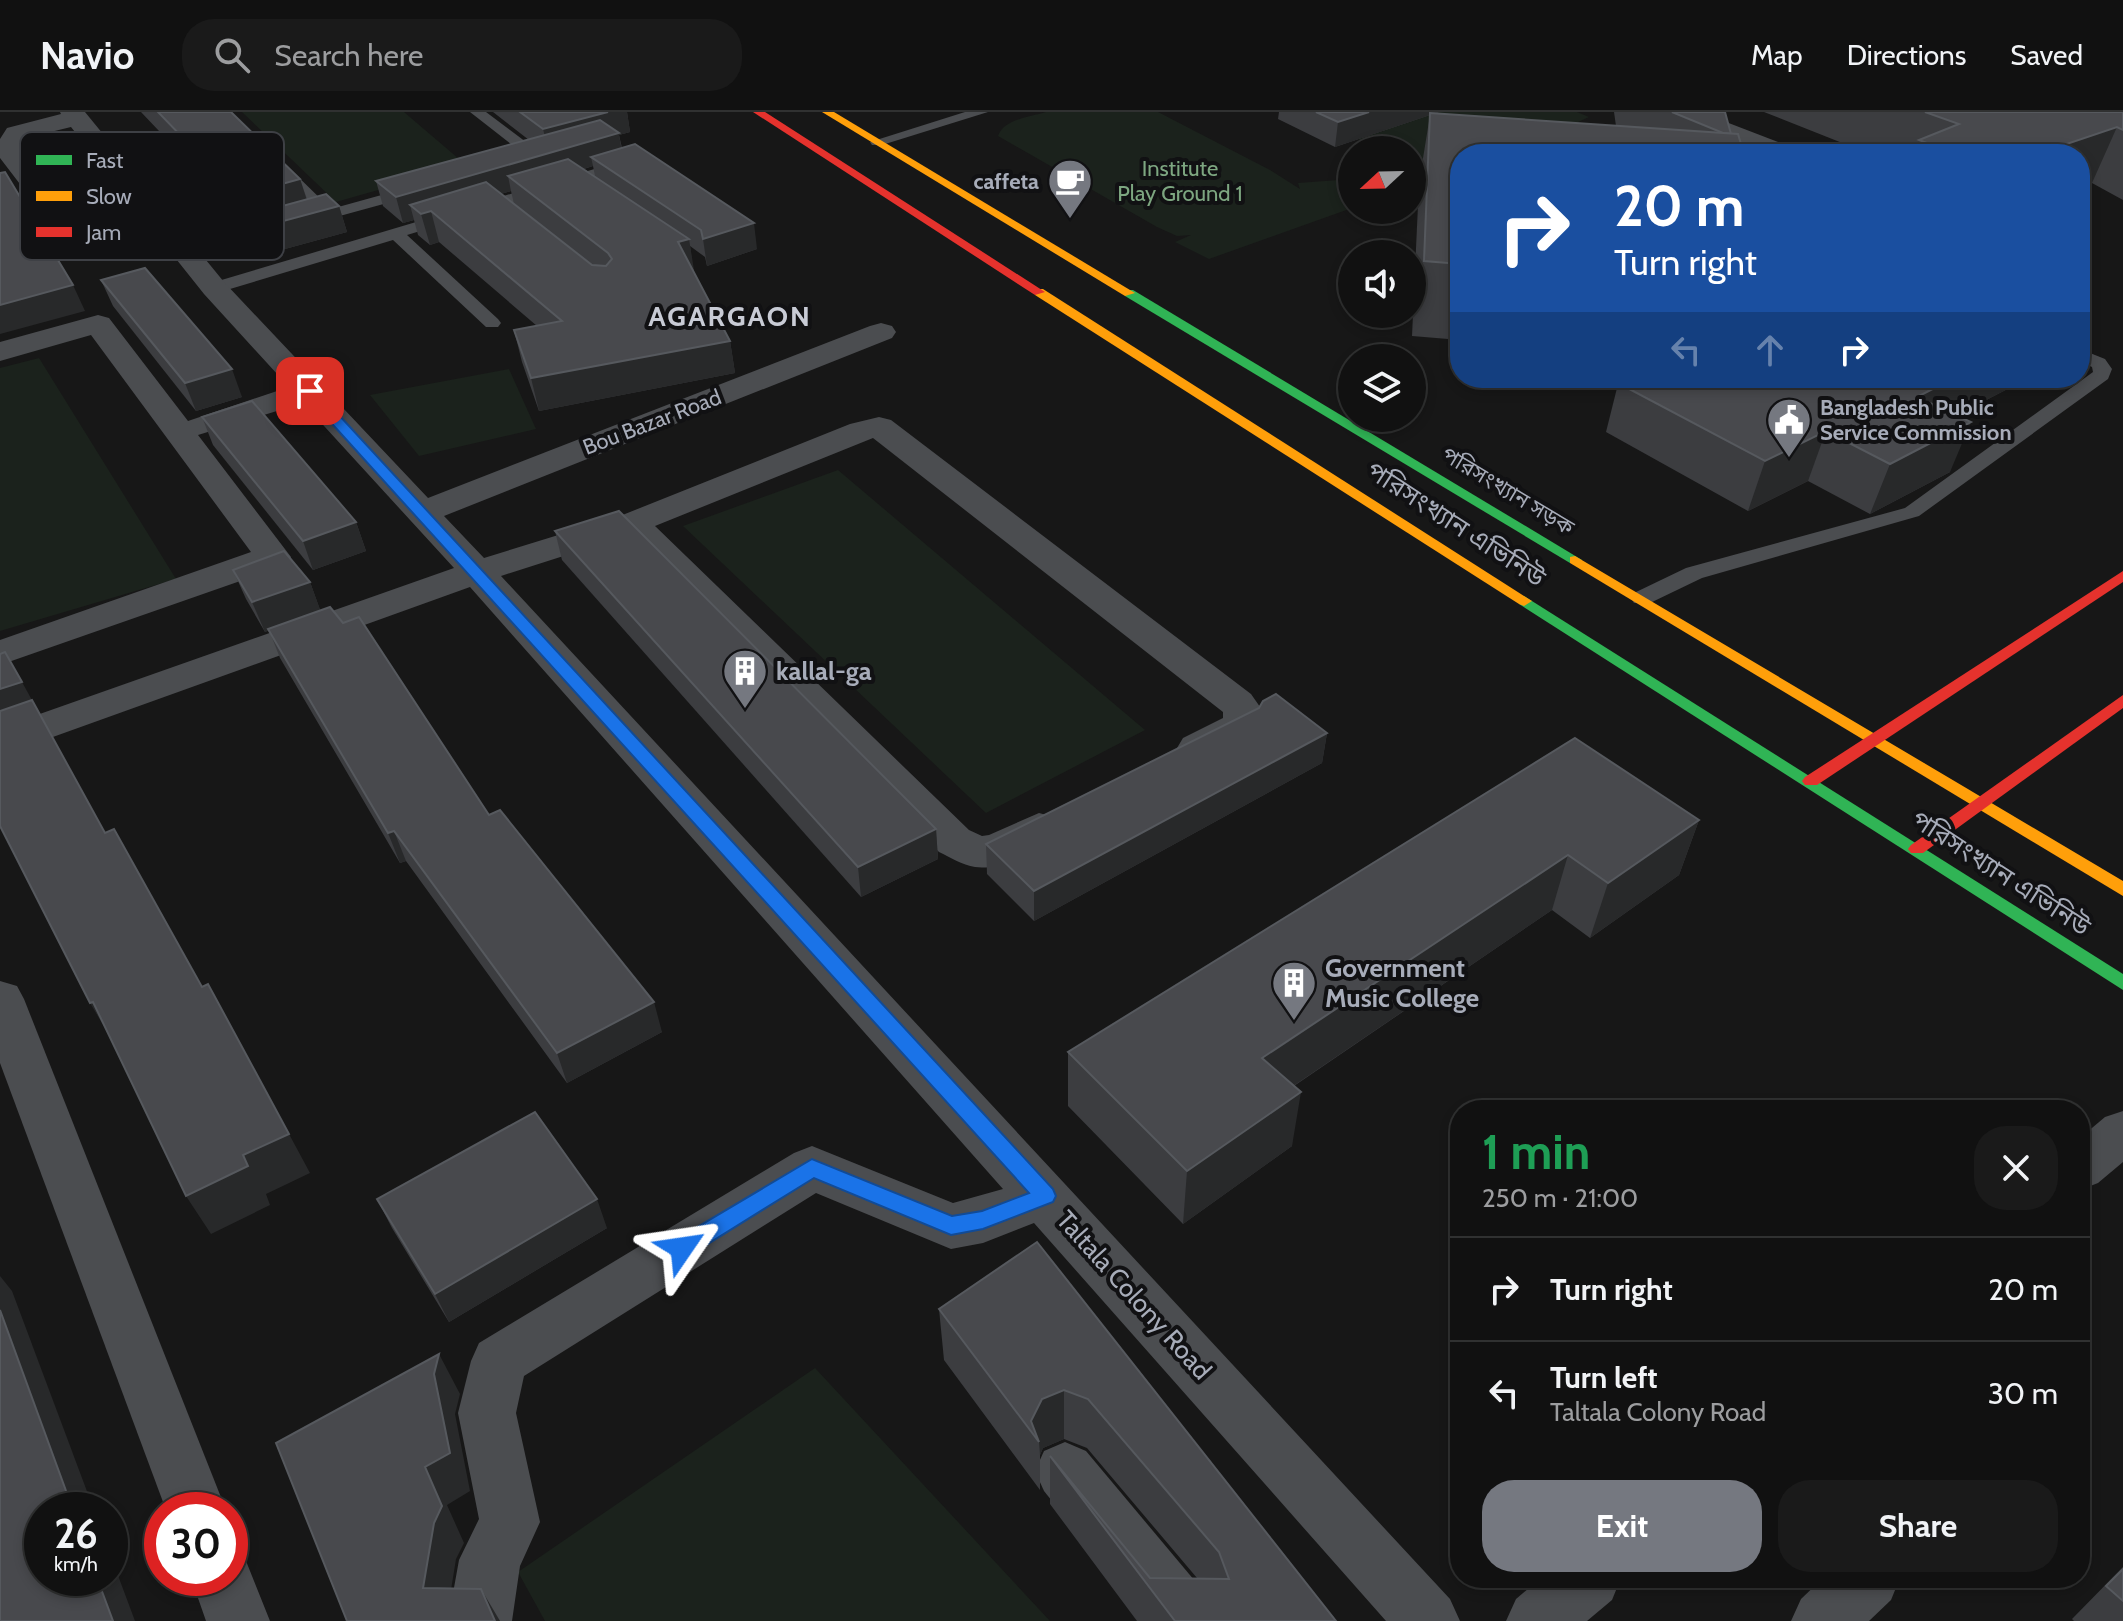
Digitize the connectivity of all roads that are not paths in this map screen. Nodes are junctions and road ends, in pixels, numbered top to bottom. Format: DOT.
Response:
graph roads {
  1 [pos="13,112"];
  2 [pos="477,112"];
  3 [pos="758,112"];
  4 [pos="827,112"];
  5 [pos="981,112"];
  6 [pos="1678,112"];
  7 [pos="0,115"];
  8 [pos="74,115"];
  9 [pos="88,132"];
  10 [pos="877,142"];
  11 [pos="1761,144"];
  12 [pos="642,160"];
  13 [pos="505,166"];
  14 [pos="20,167"];
  15 [pos="284,171"];
  16 [pos="576,179"];
  17 [pos="431,186"];
  18 [pos="600,196"];
  19 [pos="328,215"];
  20 [pos="284,227"];
  21 [pos="396,234"];
  22 [pos="192,260"];
  23 [pos="214,288"];
  24 [pos="492,323"];
  25 [pos="881,332"];
  26 [pos="0,352"];
  27 [pos="2090,359"];
  28 [pos="2090,383"];
  29 [pos="2083,388"];
  30 [pos="310,391"];
  31 [pos="180,433"];
  32 [pos="423,512"];
  33 [pos="632,523"];
  34 [pos="477,572"];
  35 [pos="2123,575"];
  36 [pos="1642,598"];
  37 [pos="0,653"];
  38 [pos="2123,700"];
  39 [pos="1877,739"];
  40 [pos="0,743"];
  41 [pos="1169,763"];
  42 [pos="1811,781"];
  43 [pos="1982,802"];
  44 [pos="1069,813"];
  45 [pos="1917,849"];
  46 [pos="2123,889"];
  47 [pos="2123,983"];
  48 [pos="5,1025"];
  49 [pos="2123,1132"];
  50 [pos="2090,1160"];
  51 [pos="1045,1196"];
  52 [pos="1065,1471"];
  53 [pos="189,1492"];
  54 [pos="1858,1588"];
  55 [pos="229,1596"];
  56 [pos="238,1621"];
  57 [pos="480,1621"];
  58 [pos="1188,1621"];
  59 [pos="1428,1621"];
  60 [pos="1823,1621"];
  1 -- 7 [label="street"];
  2 -- 13 [label="lane"];
  3 -- 42 [label="street, পরিসংখ্যান এভিনিউ"];
  4 -- 10 [label="street, পরিসংখ্যান সড়ক"];
  5 -- 10 [label="lane"];
  6 -- 11 [label="street"];
  8 -- 9 [label="street, Taltala Colony Road"];
  8 -- 14 [label="street"];
  10 -- 36 [label="street, পরিসংখ্যান সড়ক"];
  12 -- 16 [label="lane"];
  15 -- 19 [label="lane"];
  16 -- 18 [label="lane"];
  16 -- 21 [label="lane"];
  17 -- 19 [label="lane"];
  19 -- 20 [label="lane"];
  21 -- 23 [label="lane"];
  21 -- 24 [label="lane"];
  22 -- 23 [label="street, Taltala Colony Road"];
  23 -- 30 [label="street, Taltala Colony Road"];
  25 -- 32 [label="street, Bou Bazar Road"];
  26 -- 31 [label="street"];
  27 -- 28 [label="lane"];
  29 -- 36 [label="lane"];
  30 -- 31 [label="street"];
  30 -- 32 [label="street, Taltala Colony Road"];
  31 -- 37 [label="street"];
  32 -- 34 [label="street, Taltala Colony Road"];
  33 -- 34 [label="street"];
  33 -- 41 [label="street"];
  33 -- 44 [label="street"];
  34 -- 40 [label="street"];
  34 -- 51 [label="street, Taltala Colony Road"];
  35 -- 39 [label="street"];
  36 -- 39 [label="street, পরিসংখ্যান সড়ক"];
  38 -- 43 [label="street"];
  39 -- 42 [label="street"];
  39 -- 43 [label="street, পরিসংখ্যান সড়ক"];
  42 -- 45 [label="street, পরিসংখ্যান এভিনিউ"];
  43 -- 45 [label="street"];
  43 -- 46 [label="street, পরিসংখ্যান সড়ক"];
  45 -- 47 [label="street, পরিসংখ্যান এভিনিউ"];
  48 -- 53 [label="street"];
  49 -- 50 [label="street"];
  51 -- 57 [label="street"];
  51 -- 59 [label="street, Taltala Colony Road"];
  52 -- 58 [label="street"];
  54 -- 60 [label="street"];
  55 -- 56 [label="street"];
}
